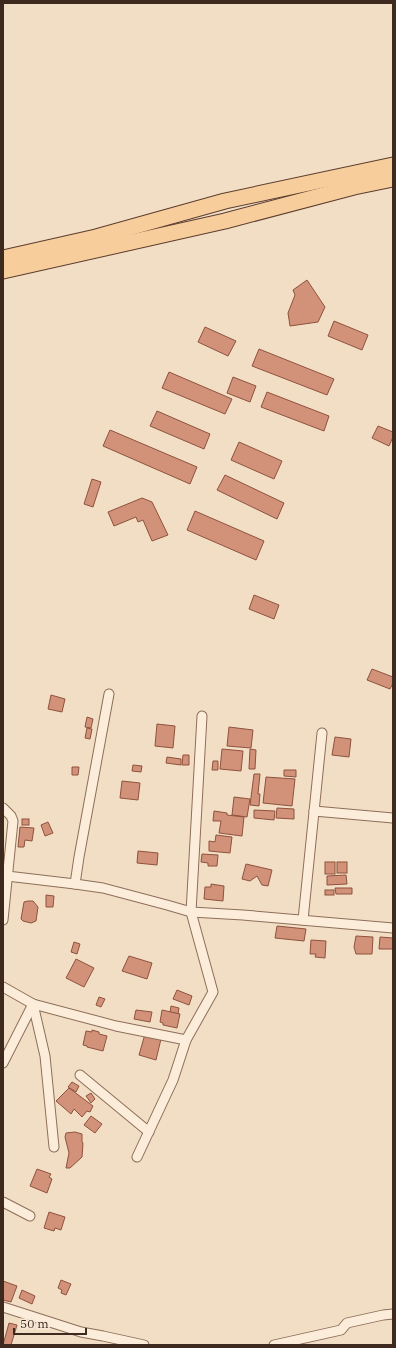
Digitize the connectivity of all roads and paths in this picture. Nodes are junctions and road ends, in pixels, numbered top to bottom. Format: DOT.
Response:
graph roads {
  1 [pos="393,165"];
  2 [pos="393,179"];
  3 [pos="3,258"];
  4 [pos="3,271"];
  5 [pos="109,694"];
  6 [pos="202,716"];
  7 [pos="322,733"];
  8 [pos="3,808"];
  9 [pos="314,811"];
  10 [pos="393,818"];
  11 [pos="7,876"];
  12 [pos="75,884"];
  13 [pos="191,912"];
  14 [pos="3,920"];
  15 [pos="303,920"];
  16 [pos="393,928"];
  17 [pos="3,986"];
  18 [pos="33,1004"];
  19 [pos="186,1040"];
  20 [pos="4,1060"];
  21 [pos="80,1074"];
  22 [pos="149,1132"];
  23 [pos="54,1147"];
  24 [pos="138,1157"];
  25 [pos="3,1202"];
  26 [pos="30,1216"];
  27 [pos="3,1307"];
  28 [pos="393,1314"];
  29 [pos="136,1344"];
  30 [pos="274,1345"];
  1 -- 3 [label="main road"];
  2 -- 4 [label="main road"];
  5 -- 12 [label="street"];
  6 -- 13 [label="street"];
  7 -- 9 [label="street"];
  8 -- 11 [label="street"];
  9 -- 10 [label="street"];
  9 -- 15 [label="street"];
  11 -- 12 [label="street"];
  11 -- 14 [label="street"];
  12 -- 13 [label="street"];
  13 -- 15 [label="street"];
  13 -- 19 [label="street"];
  15 -- 16 [label="street"];
  17 -- 18 [label="street"];
  18 -- 19 [label="street"];
  18 -- 20 [label="street"];
  18 -- 23 [label="street"];
  19 -- 22 [label="street"];
  21 -- 22 [label="street"];
  22 -- 24 [label="street"];
  25 -- 26 [label="street"];
  27 -- 29 [label="street"];
  28 -- 30 [label="street"];
}
